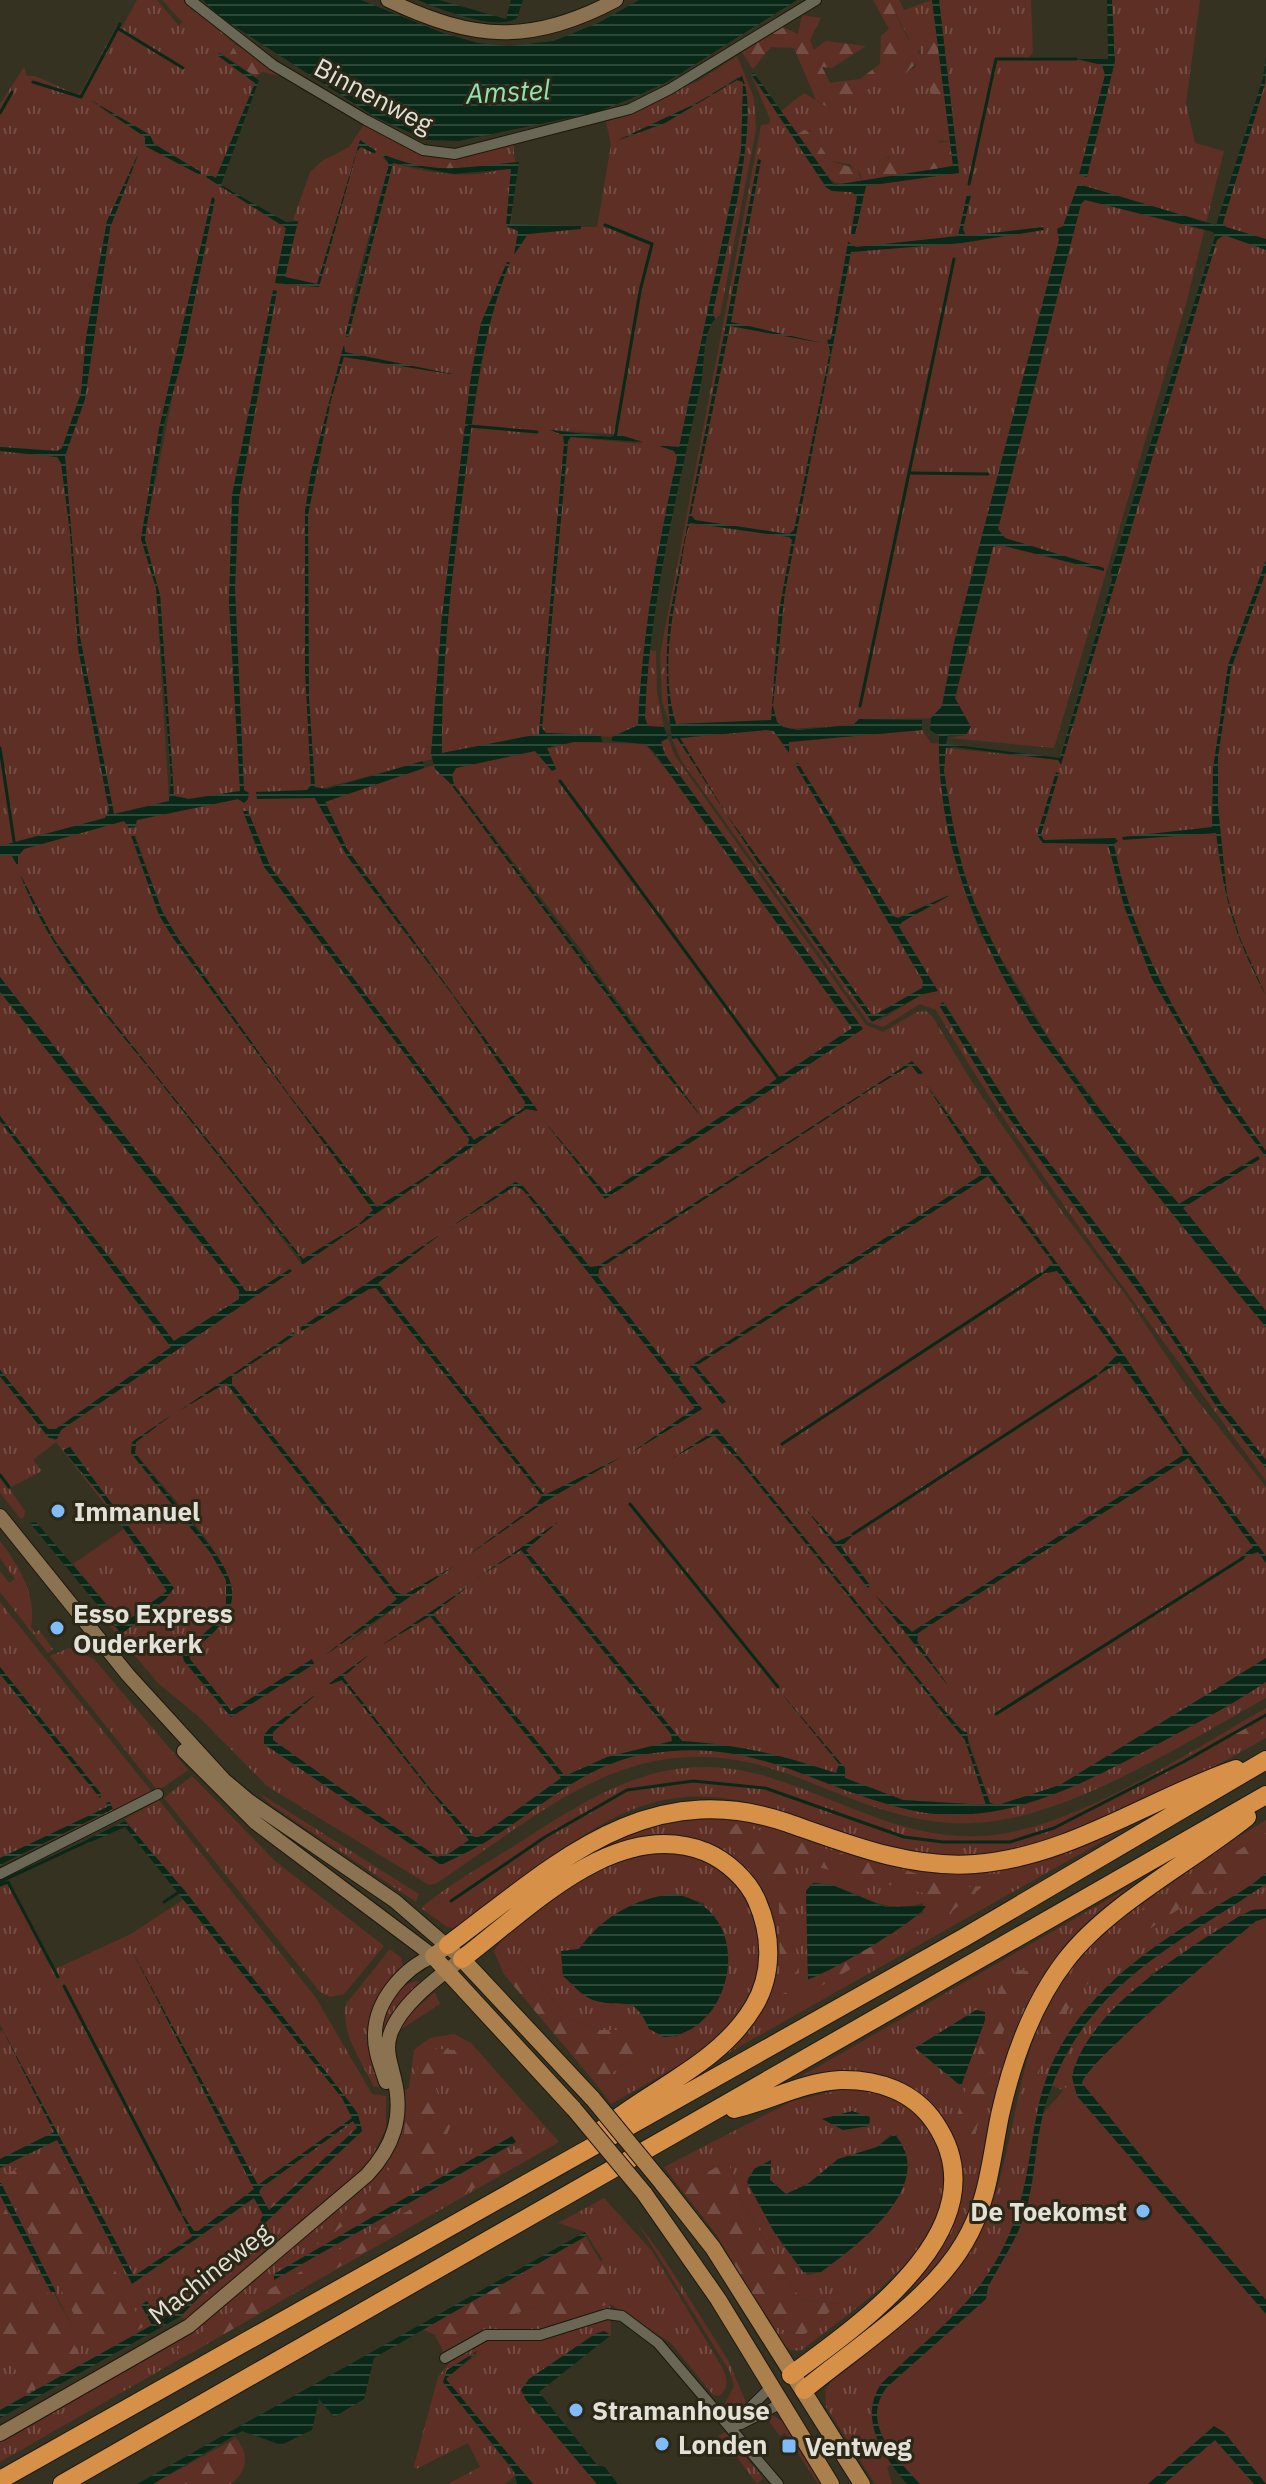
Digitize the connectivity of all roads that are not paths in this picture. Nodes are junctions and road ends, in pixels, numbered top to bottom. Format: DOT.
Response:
graph roads {
  1 [pos="190,0"];
  2 [pos="388,0"];
  3 [pos="616,0"];
  4 [pos="816,0"];
  5 [pos="0,1516"];
  6 [pos="0,1528"];
  7 [pos="1266,1760"];
  8 [pos="158,1794"];
  9 [pos="1266,1795"];
  10 [pos="1266,1802"];
  11 [pos="0,1874"];
  12 [pos="405,1932"];
  13 [pos="440,1951"];
  14 [pos="462,1959"];
  15 [pos="414,1964"];
  16 [pos="447,1972"];
  17 [pos="712,2115"];
  18 [pos="386,2149"];
  19 [pos="557,2167"];
  20 [pos="445,2358"];
  21 [pos="791,2375"];
  22 [pos="771,2387"];
  23 [pos="804,2390"];
  24 [pos="780,2404"];
  25 [pos="731,2426"];
  26 [pos="0,2434"];
  27 [pos="0,2480"];
  28 [pos="62,2484"];
  29 [pos="778,2484"];
  30 [pos="831,2484"];
  31 [pos="862,2484"];
  1 -- 4 [label="street, Binnenweg"];
  2 -- 3 [label="main road"];
  5 -- 13 [label="main road"];
  6 -- 12 [label="main road"];
  7 -- 13 [label="highway"];
  7 -- 19 [label="highway"];
  8 -- 11 [label="street"];
  9 -- 17 [label="highway"];
  10 -- 23 [label="highway"];
  12 -- 13 [label="main road"];
  12 -- 15 [label="main road"];
  13 -- 14 [label="main road"];
  13 -- 15 [label="main road"];
  13 -- 16 [label="main road"];
  14 -- 16 [label="main road, Machineweg"];
  14 -- 19 [label="highway"];
  14 -- 21 [label="main road, bridge"];
  15 -- 18 [label="main road"];
  16 -- 18 [label="main road, Machineweg"];
  16 -- 22 [label="main road, bridge"];
  17 -- 21 [label="highway"];
  17 -- 28 [label="highway"];
  18 -- 26 [label="main road, Machineweg"];
  19 -- 27 [label="highway"];
  20 -- 25 [label="street"];
  21 -- 22 [label="main road"];
  21 -- 23 [label="main road"];
  22 -- 24 [label="main road"];
  22 -- 25 [label="street"];
  23 -- 24 [label="main road"];
  23 -- 31 [label="main road"];
  24 -- 25 [label="street"];
  24 -- 30 [label="main road"];
  25 -- 29 [label="street"];
}
